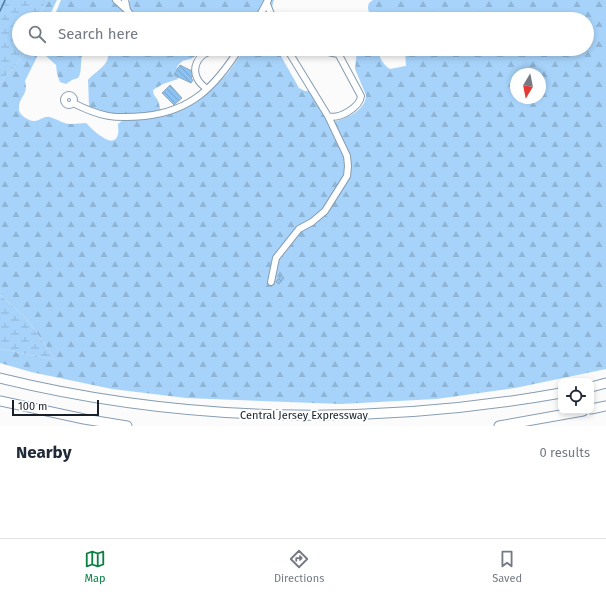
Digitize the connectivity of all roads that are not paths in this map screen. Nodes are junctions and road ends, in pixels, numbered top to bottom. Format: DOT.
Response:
graph roads {
  1 [pos="116,0"];
  2 [pos="125,0"];
  3 [pos="268,2"];
  4 [pos="127,10"];
  5 [pos="262,12"];
  6 [pos="271,12"];
  7 [pos="203,56"];
  8 [pos="234,56"];
  9 [pos="291,56"];
  10 [pos="339,56"];
  11 [pos="207,89"];
  12 [pos="74,103"];
  13 [pos="328,116"];
  14 [pos="271,282"];
  15 [pos="0,378"];
  16 [pos="606,383"];
  17 [pos="594,385"];
  18 [pos="558,393"];
  19 [pos="0,401"];
  20 [pos="606,406"];
  21 [pos="594,408"];
  22 [pos="566,414"];
  23 [pos="127,426"];
  24 [pos="499,426"];
  1 -- 4 [label="street"];
  2 -- 4 [label="street"];
  3 -- 5 [label="street"];
  3 -- 6 [label="street"];
  7 -- 11 [label="street"];
  8 -- 11 [label="street"];
  9 -- 13 [label="street"];
  10 -- 13 [label="street"];
  11 -- 12 [label="street"];
  13 -- 14 [label="street"];
  15 -- 18 [label="highway, Central Jersey Expressway"];
  16 -- 17 [label="highway"];
  19 -- 23 [label="highway"];
  20 -- 21 [label="highway"];
  22 -- 24 [label="highway"];
}
